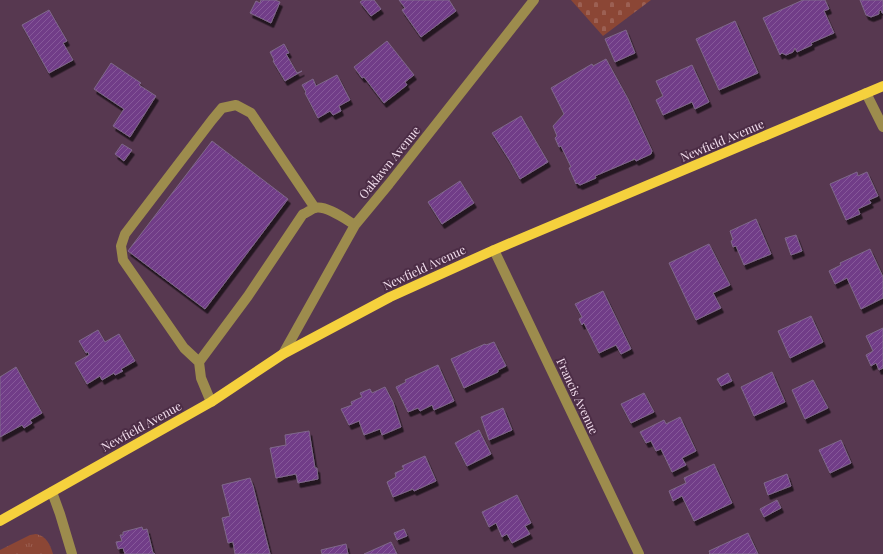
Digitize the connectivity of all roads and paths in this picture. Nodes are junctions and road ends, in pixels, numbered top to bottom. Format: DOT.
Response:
graph roads {
  1 [pos="534,0"];
  2 [pos="883,86"];
  3 [pos="866,93"];
  4 [pos="883,127"];
  5 [pos="315,208"];
  6 [pos="355,225"];
  7 [pos="494,250"];
  8 [pos="283,354"];
  9 [pos="199,362"];
  10 [pos="211,402"];
  11 [pos="52,492"];
  12 [pos="0,520"];
  13 [pos="72,554"];
  14 [pos="639,554"];
  1 -- 6 [label="street, Oaklawn Avenue"];
  2 -- 3 [label="main road, Newfield Avenue"];
  3 -- 4 [label="street"];
  3 -- 7 [label="main road, Newfield Avenue"];
  5 -- 6 [label="street"];
  5 -- 9 [label="street"];
  5 -- 9 [label="street"];
  6 -- 8 [label="street, Oaklawn Avenue"];
  7 -- 8 [label="main road, Newfield Avenue"];
  7 -- 14 [label="street, Francis Avenue"];
  8 -- 10 [label="main road, Newfield Avenue"];
  9 -- 10 [label="street"];
  10 -- 11 [label="main road, Newfield Avenue"];
  11 -- 12 [label="main road, Newfield Avenue"];
  11 -- 13 [label="street"];
}
